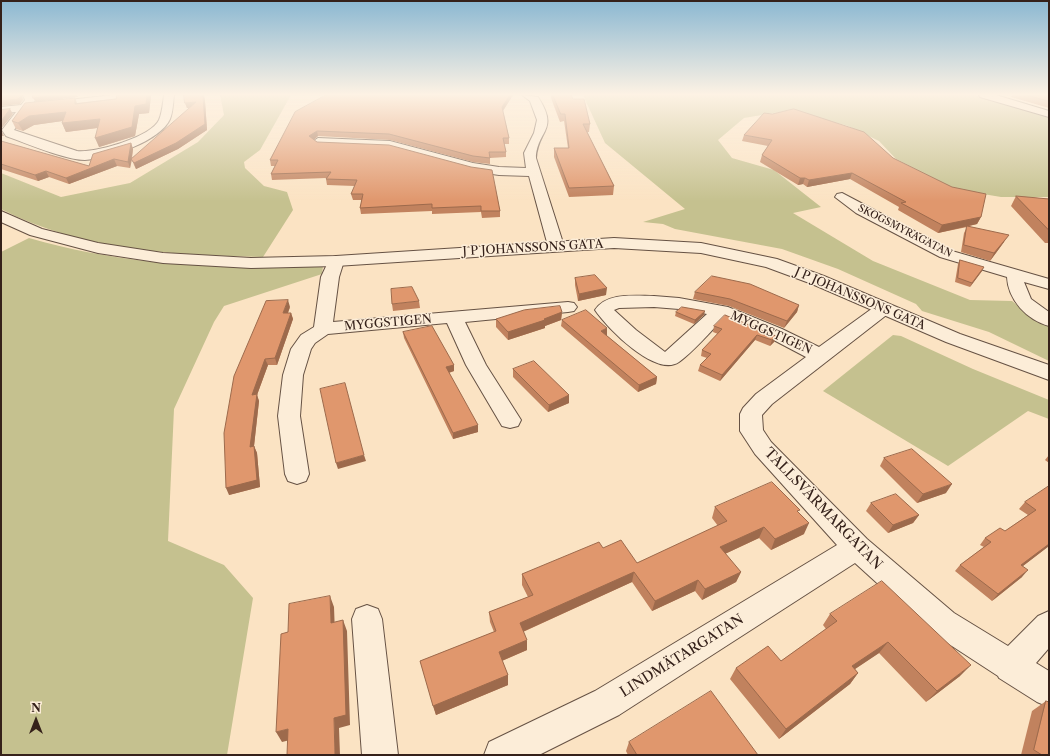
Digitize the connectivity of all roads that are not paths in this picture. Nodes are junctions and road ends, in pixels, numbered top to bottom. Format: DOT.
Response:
graph roads {
  1 [pos="8,130"];
  2 [pos="155,130"];
  3 [pos="540,130"];
  4 [pos="318,142"];
  5 [pos="534,172"];
  6 [pos="842,197"];
  7 [pos="1,216"];
  8 [pos="556,246"];
  9 [pos="336,261"];
  10 [pos="1015,275"];
  11 [pos="1049,284"];
  12 [pos="568,307"];
  13 [pos="883,308"];
  14 [pos="721,311"];
  15 [pos="454,318"];
  16 [pos="1049,320"];
  17 [pos="323,329"];
  18 [pos="820,356"];
  19 [pos="1049,373"];
  20 [pos="510,420"];
  21 [pos="297,474"];
  22 [pos="857,547"];
  23 [pos="367,619"];
  24 [pos="1049,626"];
  25 [pos="1010,667"];
  26 [pos="1049,690"];
  27 [pos="380,755"];
  28 [pos="502,755"];
  1 -- 2 [label="street"];
  3 -- 5 [label="street"];
  4 -- 5 [label="street"];
  5 -- 8 [label="street"];
  6 -- 10 [label="street, SKOGSMYRAGATAN"];
  7 -- 9 [label="street, J P JOHANSSONS GATA"];
  8 -- 9 [label="street, J P JOHANSSONS GATA"];
  8 -- 13 [label="street, J P JOHANSSONS GATA"];
  9 -- 17 [label="street"];
  10 -- 11 [label="street, SKOGSMYRAGATAN"];
  10 -- 16 [label="street"];
  12 -- 15 [label="street, MYGGSTIGEN"];
  13 -- 18 [label="street, TALLSVÄRMARGATAN"];
  13 -- 19 [label="street, J P JOHANSSONS GATA"];
  14 -- 14 [label="street, MYGGSTIGEN"];
  14 -- 18 [label="street, MYGGSTIGEN"];
  15 -- 17 [label="street, MYGGSTIGEN"];
  15 -- 20 [label="street"];
  17 -- 21 [label="street"];
  18 -- 22 [label="street, TALLSVÄRMARGATAN"];
  22 -- 25 [label="street, TALLSVÄRMARGATAN"];
  22 -- 28 [label="street, LINDMÄTARGATAN"];
  23 -- 27 [label="street"];
  24 -- 25 [label="street"];
  25 -- 26 [label="street, TALLSVÄRMARGATAN"];
}
